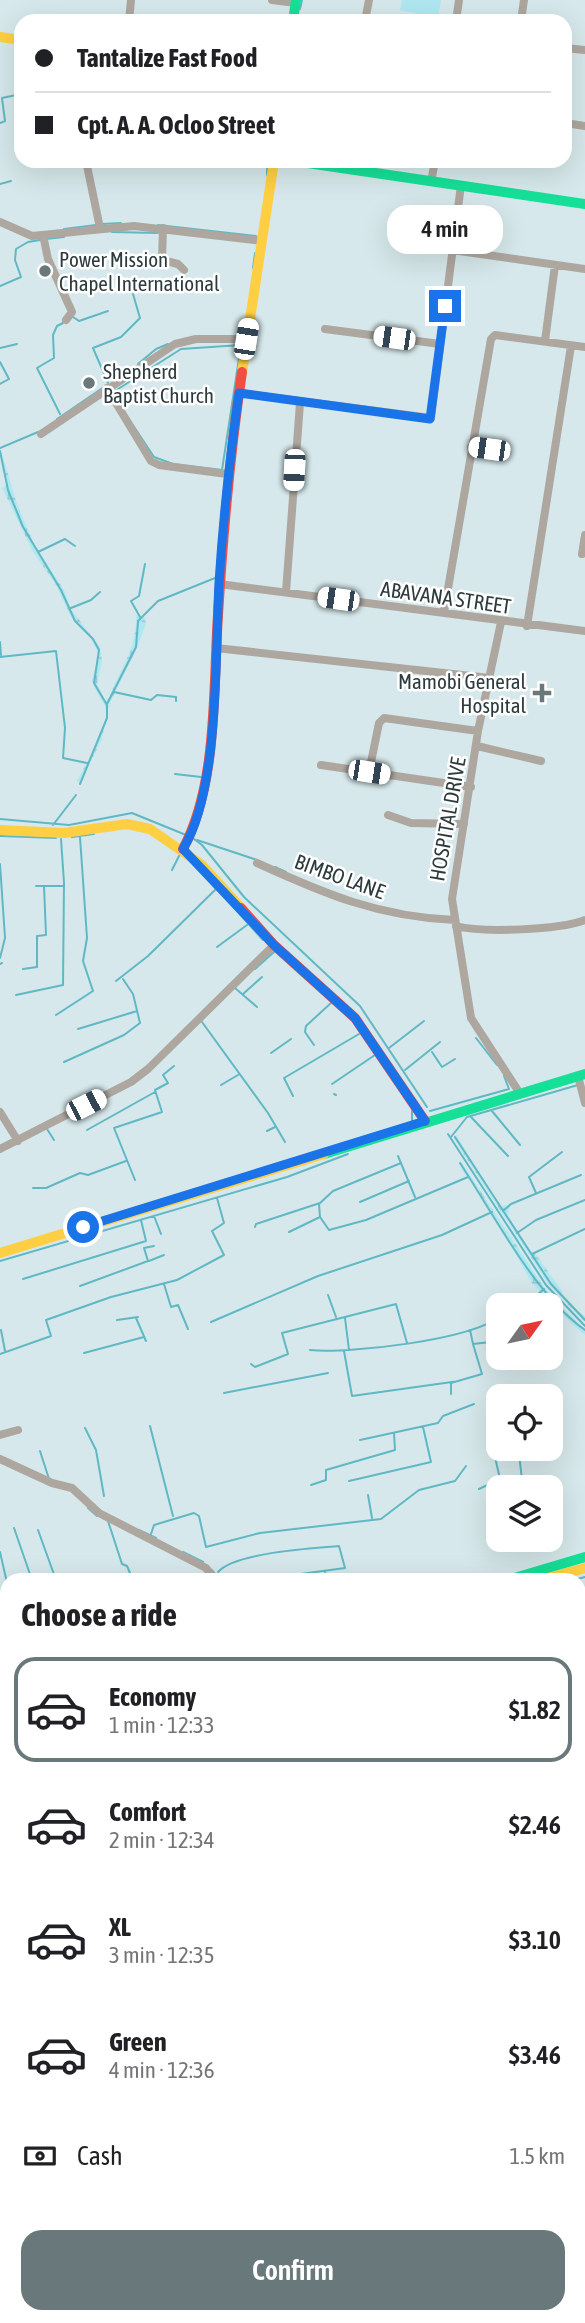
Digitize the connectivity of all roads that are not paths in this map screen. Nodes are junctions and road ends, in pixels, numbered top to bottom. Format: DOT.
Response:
graph roads {
  1 [pos="272,0"];
  2 [pos="296,2"];
  3 [pos="87,168"];
  4 [pos="273,168"];
  5 [pos="340,168"];
  6 [pos="434,168"];
  7 [pos="431,182"];
  8 [pos="461,185"];
  9 [pos="585,204"];
  10 [pos="0,222"];
  11 [pos="100,228"];
  12 [pos="163,228"];
  13 [pos="43,235"];
  14 [pos="262,241"];
  15 [pos="452,250"];
  16 [pos="555,265"];
  17 [pos="585,269"];
  18 [pos="184,270"];
  19 [pos="66,320"];
  20 [pos="325,329"];
  21 [pos="246,339"];
  22 [pos="545,341"];
  23 [pos="440,344"];
  24 [pos="571,345"];
  25 [pos="585,347"];
  26 [pos="107,388"];
  27 [pos="239,393"];
  28 [pos="299,403"];
  29 [pos="41,434"];
  30 [pos="471,447"];
  31 [pos="508,452"];
  32 [pos="227,474"];
  33 [pos="585,535"];
  34 [pos="582,554"];
  35 [pos="219,584"];
  36 [pos="286,592"];
  37 [pos="444,612"];
  38 [pos="501,622"];
  39 [pos="527,626"];
  40 [pos="585,631"];
  41 [pos="216,648"];
  42 [pos="490,678"];
  43 [pos="478,731"];
  44 [pos="477,746"];
  45 [pos="541,761"];
  46 [pos="321,765"];
  47 [pos="369,772"];
  48 [pos="471,788"];
  49 [pos="388,814"];
  50 [pos="464,824"];
  51 [pos="0,830"];
  52 [pos="186,845"];
  53 [pos="257,863"];
  54 [pos="585,920"];
  55 [pos="455,923"];
  56 [pos="274,945"];
  57 [pos="582,1075"];
  58 [pos="519,1092"];
  59 [pos="585,1103"];
  60 [pos="0,1112"];
  61 [pos="425,1121"];
  62 [pos="18,1141"];
  63 [pos="0,1149"];
  64 [pos="0,1253"];
  65 [pos="19,1430"];
  66 [pos="0,1435"];
  67 [pos="0,1460"];
  68 [pos="585,1557"];
  69 [pos="585,1568"];
  70 [pos="210,1573"];
  71 [pos="531,1573"];
  72 [pos="566,1573"];
  1 -- 2 [label="street"];
  3 -- 11 [label="street"];
  4 -- 14 [label="street"];
  5 -- 7 [label="street"];
  6 -- 7 [label="street"];
  7 -- 8 [label="street"];
  8 -- 9 [label="street"];
  8 -- 15 [label="street"];
  10 -- 13 [label="street"];
  11 -- 12 [label="street"];
  11 -- 13 [label="street"];
  12 -- 14 [label="street"];
  12 -- 18 [label="street"];
  13 -- 19 [label="street"];
  14 -- 21 [label="street"];
  15 -- 16 [label="street"];
  15 -- 23 [label="street"];
  16 -- 17 [label="street"];
  16 -- 22 [label="street"];
  20 -- 23 [label="street"];
  21 -- 26 [label="street"];
  21 -- 27 [label="street"];
  22 -- 24 [label="street"];
  22 -- 30 [label="street"];
  23 -- 28 [label="street"];
  24 -- 25 [label="street"];
  24 -- 39 [label="street"];
  26 -- 29 [label="street"];
  26 -- 32 [label="street"];
  27 -- 28 [label="street"];
  27 -- 32 [label="street"];
  28 -- 36 [label="street"];
  30 -- 31 [label="street"];
  30 -- 37 [label="street"];
  32 -- 35 [label="street"];
  33 -- 34 [label="street"];
  35 -- 36 [label="street, ABAVANA STREET"];
  35 -- 41 [label="street"];
  36 -- 37 [label="street, ABAVANA STREET"];
  37 -- 38 [label="street, ABAVANA STREET"];
  38 -- 39 [label="street, ABAVANA STREET"];
  38 -- 42 [label="street, HOSPITAL DRIVE"];
  39 -- 40 [label="street, ABAVANA STREET"];
  41 -- 42 [label="street"];
  41 -- 52 [label="street"];
  42 -- 43 [label="street, HOSPITAL DRIVE"];
  43 -- 44 [label="street, HOSPITAL DRIVE"];
  43 -- 47 [label="street"];
  44 -- 45 [label="street"];
  44 -- 48 [label="street, HOSPITAL DRIVE"];
  46 -- 47 [label="street"];
  47 -- 48 [label="street"];
  48 -- 50 [label="street, HOSPITAL DRIVE"];
  49 -- 50 [label="street"];
  50 -- 55 [label="street, HOSPITAL DRIVE"];
  51 -- 52 [label="street"];
  52 -- 56 [label="street"];
  53 -- 55 [label="street, BIMBO LANE"];
  54 -- 55 [label="street, BIMBO LANE"];
  55 -- 58 [label="street, HOSPITAL DRIVE"];
  56 -- 61 [label="street"];
  56 -- 62 [label="street"];
  57 -- 58 [label="street"];
  57 -- 59 [label="street"];
  58 -- 61 [label="street"];
  60 -- 62 [label="street"];
  61 -- 64 [label="street"];
  62 -- 63 [label="street"];
  65 -- 66 [label="street"];
  67 -- 70 [label="street"];
  68 -- 71 [label="street"];
  69 -- 72 [label="street"];
}
